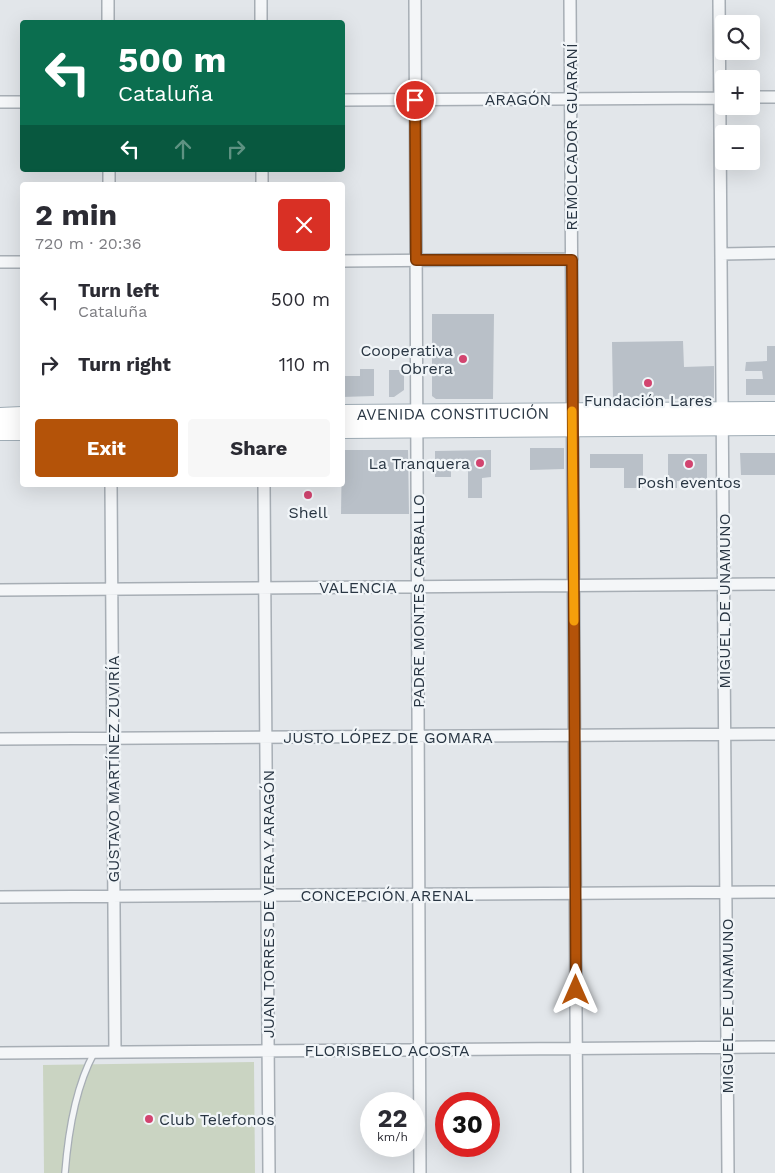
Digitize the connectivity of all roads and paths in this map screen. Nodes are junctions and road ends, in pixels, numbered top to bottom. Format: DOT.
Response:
graph roads {
  1 [pos="108,0"];
  2 [pos="260,0"];
  3 [pos="415,0"];
  4 [pos="570,0"];
  5 [pos="719,0"];
  6 [pos="108,20"];
  7 [pos="261,20"];
  8 [pos="721,70"];
  9 [pos="760,97"];
  10 [pos="775,97"];
  11 [pos="715,98"];
  12 [pos="571,99"];
  13 [pos="345,100"];
  14 [pos="415,100"];
  15 [pos="0,102"];
  16 [pos="20,102"];
  17 [pos="722,115"];
  18 [pos="775,253"];
  19 [pos="721,254"];
  20 [pos="416,260"];
  21 [pos="572,260"];
  22 [pos="345,261"];
  23 [pos="0,262"];
  24 [pos="20,262"];
  25 [pos="775,411"];
  26 [pos="345,414"];
  27 [pos="20,416"];
  28 [pos="0,417"];
  29 [pos="722,419"];
  30 [pos="572,420"];
  31 [pos="417,421"];
  32 [pos="775,426"];
  33 [pos="345,429"];
  34 [pos="0,431"];
  35 [pos="20,431"];
  36 [pos="112,487"];
  37 [pos="264,487"];
  38 [pos="775,584"];
  39 [pos="724,585"];
  40 [pos="574,586"];
  41 [pos="418,587"];
  42 [pos="265,588"];
  43 [pos="112,589"];
  44 [pos="0,590"];
  45 [pos="775,734"];
  46 [pos="725,735"];
  47 [pos="575,736"];
  48 [pos="418,737"];
  49 [pos="266,738"];
  50 [pos="0,739"];
  51 [pos="113,739"];
  52 [pos="775,892"];
  53 [pos="726,893"];
  54 [pos="576,894"];
  55 [pos="419,895"];
  56 [pos="268,896"];
  57 [pos="114,897"];
  58 [pos="0,898"];
  59 [pos="775,1047"];
  60 [pos="728,1048"];
  61 [pos="576,1049"];
  62 [pos="420,1050"];
  63 [pos="269,1051"];
  64 [pos="94,1052"];
  65 [pos="115,1052"];
  66 [pos="0,1053"];
  67 [pos="65,1173"];
  68 [pos="269,1173"];
  69 [pos="420,1173"];
  70 [pos="577,1173"];
  71 [pos="728,1173"];
  1 -- 6 [label="street"];
  2 -- 7 [label="street"];
  3 -- 14 [label="street, PADRE MONTES CARBALLO"];
  4 -- 12 [label="street, REMOLCADOR GUARANÍ"];
  5 -- 8 [label="street, MIGUEL DE UNAMUNO"];
  9 -- 10 [label="street"];
  11 -- 12 [label="street, ARAGÓN"];
  12 -- 14 [label="street, ARAGÓN"];
  12 -- 21 [label="street, REMOLCADOR GUARANÍ"];
  13 -- 14 [label="street, ARAGÓN"];
  14 -- 20 [label="street, PADRE MONTES CARBALLO"];
  15 -- 16 [label="street"];
  17 -- 19 [label="street, MIGUEL DE UNAMUNO"];
  18 -- 19 [label="street"];
  19 -- 29 [label="street, MIGUEL DE UNAMUNO"];
  20 -- 21 [label="street"];
  20 -- 22 [label="street"];
  20 -- 31 [label="street, PADRE MONTES CARBALLO"];
  21 -- 30 [label="street, REMOLCADOR GUARANÍ"];
  23 -- 24 [label="street"];
  25 -- 29 [label="main road, AVENIDA CONSTITUCIÓN"];
  26 -- 31 [label="main road, AVENIDA CONSTITUCIÓN"];
  27 -- 28 [label="main road"];
  29 -- 30 [label="main road, AVENIDA CONSTITUCIÓN"];
  29 -- 32 [label="main road, AVENIDA CONSTITUCIÓN"];
  29 -- 39 [label="street, MIGUEL DE UNAMUNO"];
  30 -- 31 [label="main road, AVENIDA CONSTITUCIÓN"];
  30 -- 40 [label="street, REMOLCADOR GUARANÍ"];
  31 -- 33 [label="main road, AVENIDA CONSTITUCIÓN"];
  31 -- 41 [label="street, PADRE MONTES CARBALLO"];
  34 -- 35 [label="main road"];
  36 -- 43 [label="street, GUSTAVO MARTÍNEZ ZUVIRÍA"];
  37 -- 42 [label="street, JUAN TORRES DE VERA Y ARAGÓN"];
  38 -- 39 [label="street, VALENCIA"];
  39 -- 40 [label="street, VALENCIA"];
  39 -- 46 [label="street, MIGUEL DE UNAMUNO"];
  40 -- 41 [label="street, VALENCIA"];
  40 -- 47 [label="street, REMOLCADOR GUARANÍ"];
  41 -- 42 [label="street, VALENCIA"];
  41 -- 48 [label="street, PADRE MONTES CARBALLO"];
  42 -- 43 [label="street, VALENCIA"];
  42 -- 49 [label="street, JUAN TORRES DE VERA Y ARAGÓN"];
  43 -- 44 [label="street, VALENCIA"];
  43 -- 51 [label="street, GUSTAVO MARTÍNEZ ZUVIRÍA"];
  45 -- 46 [label="street, JUSTO LÓPEZ DE GOMARA"];
  46 -- 47 [label="street, JUSTO LÓPEZ DE GOMARA"];
  46 -- 53 [label="street, MIGUEL DE UNAMUNO"];
  47 -- 48 [label="street, JUSTO LÓPEZ DE GOMARA"];
  47 -- 54 [label="street, REMOLCADOR GUARANÍ"];
  48 -- 49 [label="street, JUSTO LÓPEZ DE GOMARA"];
  48 -- 55 [label="street, PADRE MONTES CARBALLO"];
  49 -- 51 [label="street, JUSTO LÓPEZ DE GOMARA"];
  49 -- 56 [label="street, JUAN TORRES DE VERA Y ARAGÓN"];
  50 -- 51 [label="street, JUSTO LÓPEZ DE GOMARA"];
  51 -- 57 [label="street, GUSTAVO MARTÍNEZ ZUVIRÍA"];
  52 -- 53 [label="street, CONCEPCIÓN ARENAL"];
  53 -- 54 [label="street, CONCEPCIÓN ARENAL"];
  53 -- 60 [label="street, MIGUEL DE UNAMUNO"];
  54 -- 55 [label="street, CONCEPCIÓN ARENAL"];
  54 -- 61 [label="street, REMOLCADOR GUARANÍ"];
  55 -- 56 [label="street, CONCEPCIÓN ARENAL"];
  55 -- 62 [label="street, PADRE MONTES CARBALLO"];
  56 -- 57 [label="street, CONCEPCIÓN ARENAL"];
  56 -- 63 [label="street, JUAN TORRES DE VERA Y ARAGÓN"];
  57 -- 58 [label="street, CONCEPCIÓN ARENAL"];
  57 -- 65 [label="street, GUSTAVO MARTÍNEZ ZUVIRÍA"];
  59 -- 60 [label="street, FLORISBELO ACOSTA"];
  60 -- 61 [label="street, FLORISBELO ACOSTA"];
  60 -- 71 [label="street, MIGUEL DE UNAMUNO"];
  61 -- 62 [label="street, FLORISBELO ACOSTA"];
  61 -- 70 [label="street, REMOLCADOR GUARANÍ"];
  62 -- 63 [label="street, FLORISBELO ACOSTA"];
  62 -- 69 [label="street, PADRE MONTES CARBALLO"];
  63 -- 65 [label="street, FLORISBELO ACOSTA"];
  63 -- 68 [label="street, JUAN TORRES DE VERA Y ARAGÓN"];
  64 -- 65 [label="street, FLORISBELO ACOSTA"];
  64 -- 66 [label="street, FLORISBELO ACOSTA"];
  64 -- 67 [label="lane"];
}
